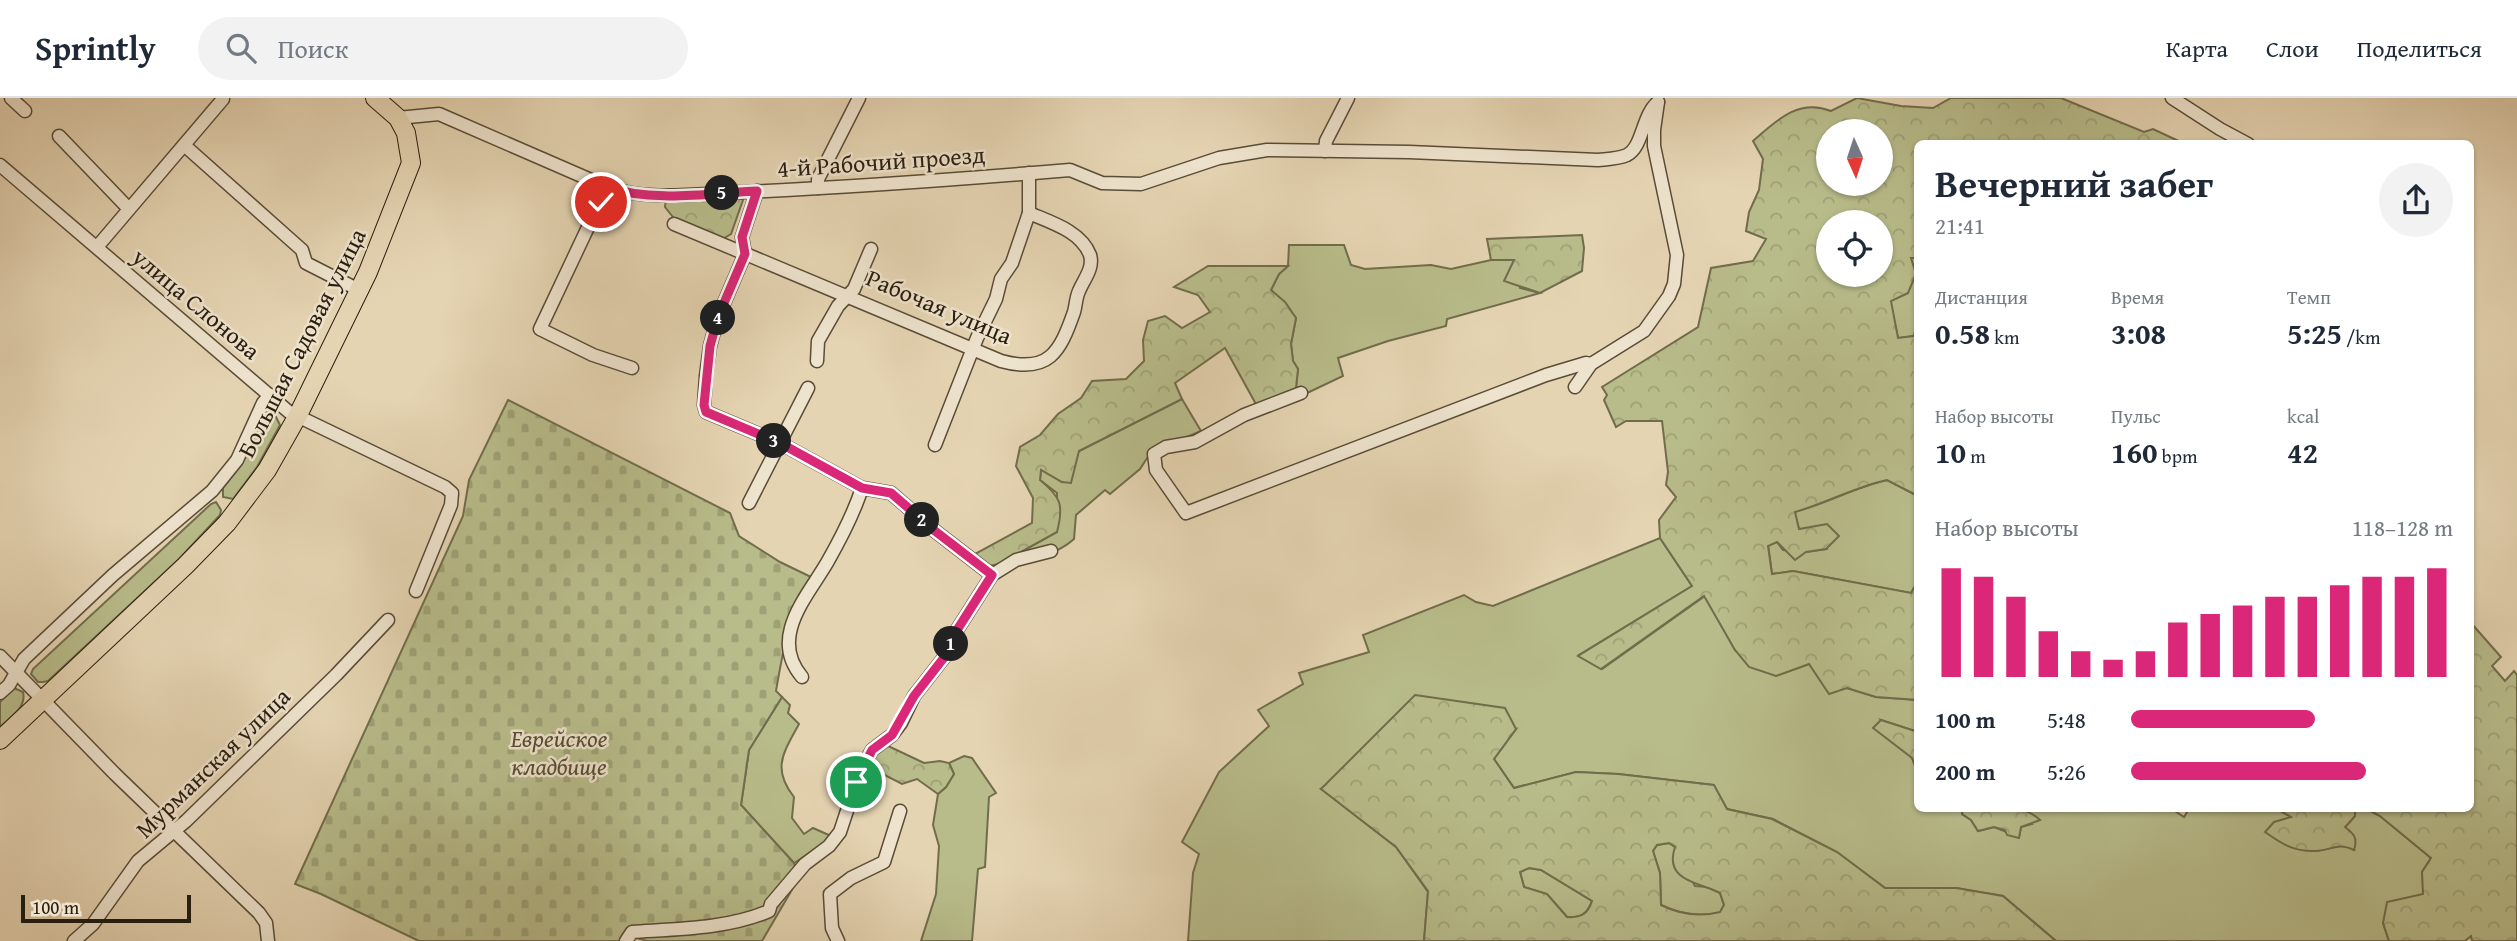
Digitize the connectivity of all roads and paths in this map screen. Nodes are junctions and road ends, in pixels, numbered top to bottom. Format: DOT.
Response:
graph roads {
  1 [pos="11,98"];
  2 [pos="374,98"];
  3 [pos="859,98"];
  4 [pos="1348,98"];
  5 [pos="2172,98"];
  6 [pos="223,99"];
  7 [pos="1654,99"];
  8 [pos="25,111"];
  9 [pos="398,118"];
  10 [pos="60,136"];
  11 [pos="2241,140"];
  12 [pos="184,145"];
  13 [pos="1325,151"];
  14 [pos="0,165"];
  15 [pos="1029,173"];
  16 [pos="607,187"];
  17 [pos="818,188"];
  18 [pos="757,191"];
  19 [pos="129,209"];
  20 [pos="1029,213"];
  21 [pos="674,223"];
  22 [pos="97,247"];
  23 [pos="871,249"];
  24 [pos="745,254"];
  25 [pos="359,290"];
  26 [pos="848,295"];
  27 [pos="973,348"];
  28 [pos="817,361"];
  29 [pos="1591,364"];
  30 [pos="632,368"];
  31 [pos="1575,387"];
  32 [pos="808,388"];
  33 [pos="1301,393"];
  34 [pos="270,395"];
  35 [pos="297,417"];
  36 [pos="780,443"];
  37 [pos="935,445"];
  38 [pos="862,488"];
  39 [pos="749,503"];
  40 [pos="1051,551"];
  41 [pos="992,575"];
  42 [pos="416,591"];
  43 [pos="388,620"];
  44 [pos="0,656"];
  45 [pos="16,671"];
  46 [pos="802,677"];
  47 [pos="0,693"];
  48 [pos="41,701"];
  49 [pos="0,740"];
  50 [pos="900,811"];
  51 [pos="174,832"];
  52 [pos="268,937"];
  53 [pos="74,941"];
  54 [pos="626,941"];
  55 [pos="838,941"];
  1 -- 8 [label="street"];
  2 -- 9 [label="main road"];
  3 -- 17 [label="street"];
  4 -- 13 [label="street"];
  5 -- 11 [label="street"];
  6 -- 12 [label="street"];
  7 -- 13 [label="street"];
  7 -- 29 [label="street"];
  9 -- 16 [label="street"];
  9 -- 25 [label="main road, Большая Садовая улица"];
  10 -- 19 [label="street"];
  12 -- 19 [label="street"];
  12 -- 25 [label="street"];
  13 -- 15 [label="street, 4-й Рабочий проезд"];
  14 -- 22 [label="street, улица Слонова"];
  15 -- 17 [label="street, 4-й Рабочий проезд"];
  15 -- 20 [label="street"];
  16 -- 18 [label="street, 4-й Рабочий проезд"];
  16 -- 30 [label="street"];
  17 -- 18 [label="street, 4-й Рабочий проезд"];
  18 -- 24 [label="street"];
  19 -- 22 [label="street"];
  20 -- 27 [label="street"];
  20 -- 27 [label="street, Рабочая улица"];
  21 -- 24 [label="street, Рабочая улица"];
  22 -- 34 [label="street, улица Слонова"];
  23 -- 26 [label="street"];
  24 -- 26 [label="street, Рабочая улица"];
  24 -- 36 [label="street"];
  25 -- 35 [label="main road, Большая Садовая улица"];
  26 -- 27 [label="street, Рабочая улица"];
  26 -- 28 [label="street"];
  27 -- 37 [label="street"];
  29 -- 31 [label="street"];
  29 -- 33 [label="street"];
  32 -- 36 [label="street"];
  34 -- 35 [label="street, улица Слонова"];
  34 -- 45 [label="street"];
  35 -- 42 [label="street, улица Слонова"];
  35 -- 48 [label="main road, Большая Садовая улица"];
  36 -- 38 [label="street"];
  36 -- 39 [label="street"];
  38 -- 41 [label="street"];
  38 -- 46 [label="street"];
  40 -- 41 [label="street"];
  41 -- 54 [label="street"];
  43 -- 51 [label="street, Мурманская улица"];
  44 -- 45 [label="street"];
  45 -- 47 [label="street"];
  45 -- 48 [label="street"];
  48 -- 49 [label="main road, Большая Садовая улица"];
  48 -- 51 [label="street"];
  50 -- 55 [label="street"];
  51 -- 52 [label="street"];
  51 -- 53 [label="street, Мурманская улица"];
}
